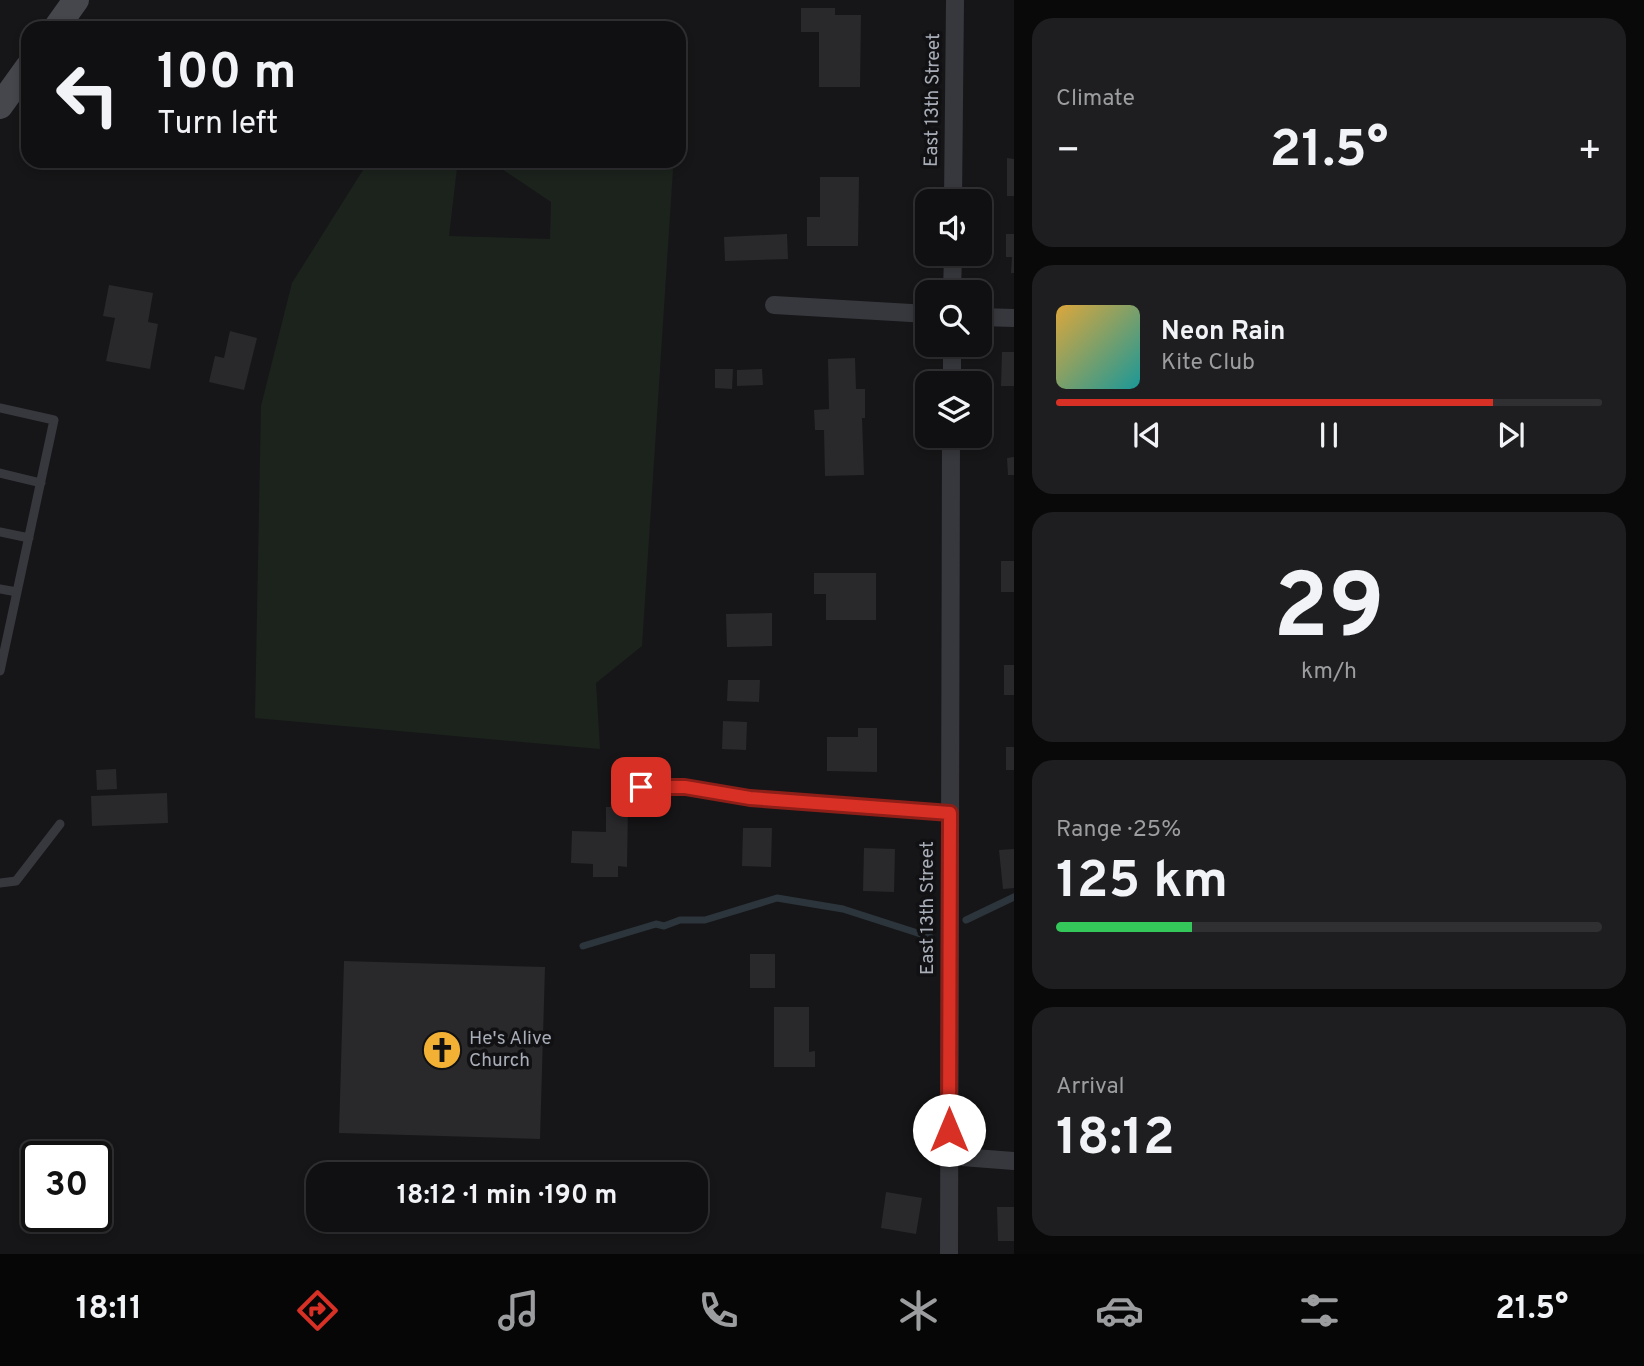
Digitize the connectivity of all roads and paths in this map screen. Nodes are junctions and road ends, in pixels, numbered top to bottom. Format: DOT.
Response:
graph roads {
  1 [pos="76,0"];
  2 [pos="955,0"];
  3 [pos="61,21"];
  4 [pos="21,77"];
  5 [pos="0,106"];
  6 [pos="953,189"];
  7 [pos="774,305"];
  8 [pos="915,313"];
  9 [pos="992,317"];
  10 [pos="1014,318"];
  11 [pos="0,408"];
  12 [pos="951,448"];
  13 [pos="0,474"];
  14 [pos="41,483"];
  15 [pos="0,532"];
  16 [pos="29,538"];
  17 [pos="0,589"];
  18 [pos="18,592"];
  19 [pos="0,671"];
  20 [pos="641,787"];
  21 [pos="950,813"];
  22 [pos="60,824"];
  23 [pos="0,883"];
  24 [pos="949,1156"];
  25 [pos="1014,1161"];
  26 [pos="949,1254"];
  1 -- 3 [label="street"];
  2 -- 6 [label="street, East 13th Street"];
  4 -- 5 [label="street"];
  7 -- 8 [label="street"];
  9 -- 10 [label="street"];
  11 -- 14 [label="lane"];
  12 -- 21 [label="street, East 13th Street"];
  13 -- 14 [label="lane"];
  14 -- 16 [label="lane"];
  15 -- 16 [label="lane"];
  16 -- 18 [label="lane"];
  17 -- 18 [label="lane"];
  18 -- 19 [label="lane"];
  20 -- 21 [label="lane"];
  21 -- 24 [label="street, East 13th Street"];
  22 -- 23 [label="lane"];
  24 -- 25 [label="street"];
  24 -- 26 [label="street, East 13th Street"];
}
